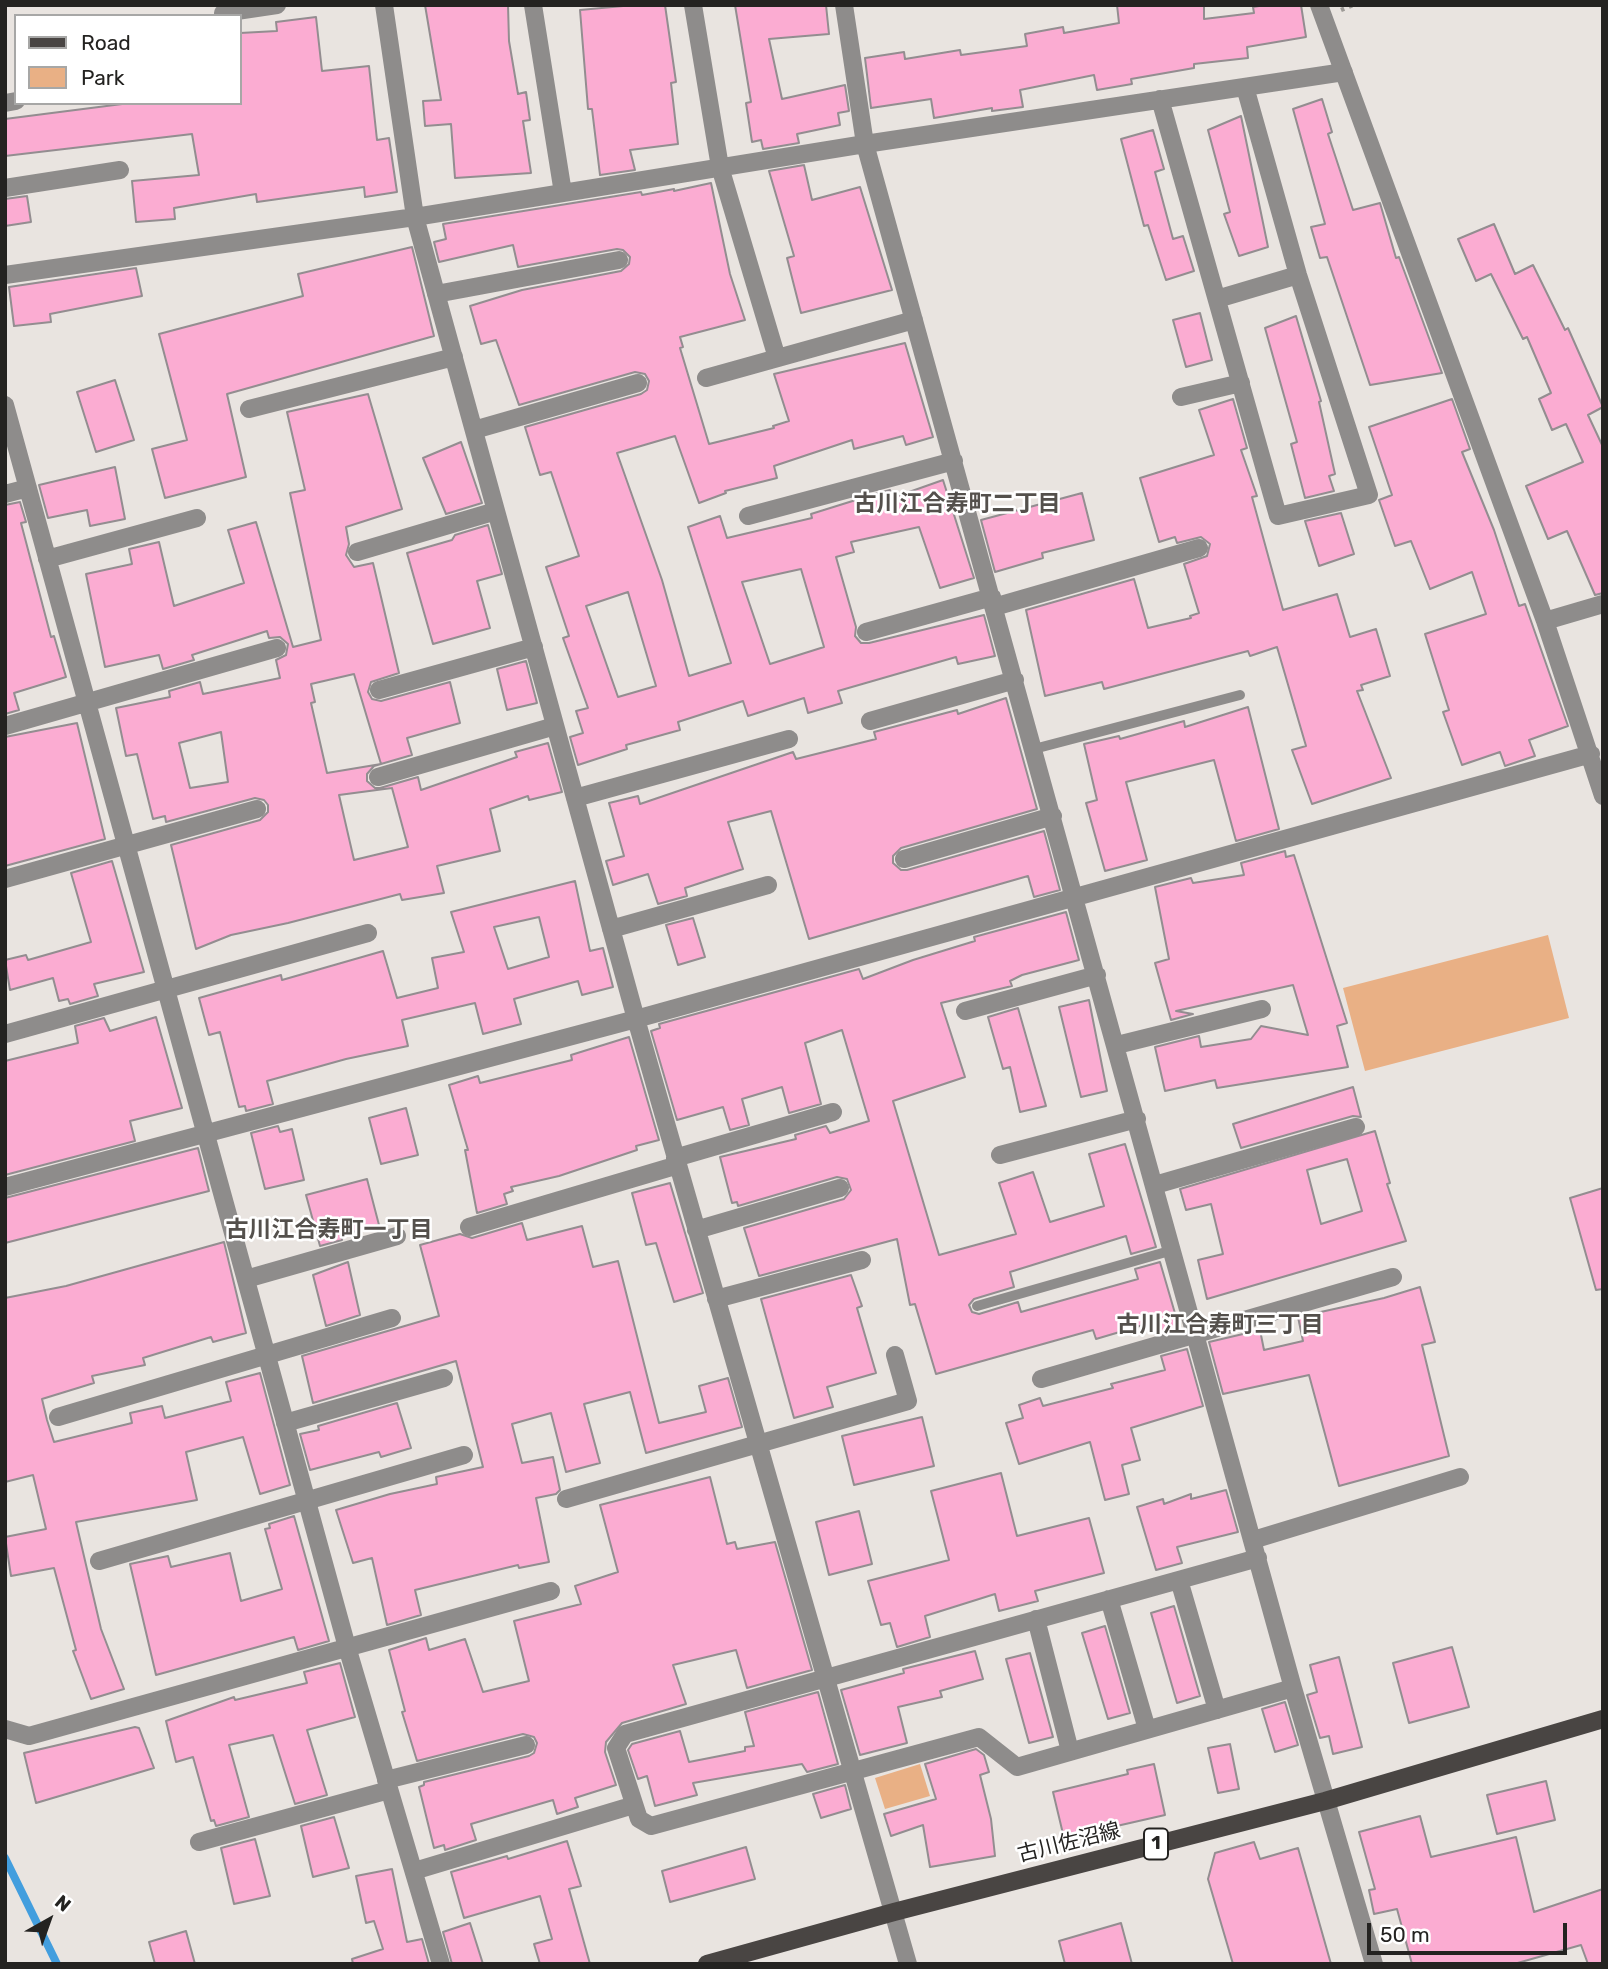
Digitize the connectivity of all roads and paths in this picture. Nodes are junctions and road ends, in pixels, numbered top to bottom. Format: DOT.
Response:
graph roads {
  1 [pos="277,5"];
  2 [pos="384,5"];
  3 [pos="533,5"];
  4 [pos="693,5"];
  5 [pos="844,5"];
  6 [pos="1319,5"];
  7 [pos="223,13"];
  8 [pos="1344,72"];
  9 [pos="1245,87"];
  10 [pos="1160,99"];
  11 [pos="865,144"];
  12 [pos="720,167"];
  13 [pos="120,170"];
  14 [pos="5,188"];
  15 [pos="563,193"];
  16 [pos="415,217"];
  17 [pos="619,260"];
  18 [pos="5,275"];
  19 [pos="1298,275"];
  20 [pos="436,294"];
  21 [pos="1217,299"];
  22 [pos="914,320"];
  23 [pos="454,357"];
  24 [pos="777,358"];
  25 [pos="705,378"];
  26 [pos="638,383"];
  27 [pos="1241,383"];
  28 [pos="1181,397"];
  29 [pos="5,405"];
  30 [pos="249,409"];
  31 [pos="474,430"];
  32 [pos="954,461"];
  33 [pos="28,488"];
  34 [pos="5,494"];
  35 [pos="496,511"];
  36 [pos="748,516"];
  37 [pos="197,518"];
  38 [pos="1199,548"];
  39 [pos="357,552"];
  40 [pos="47,559"];
  41 [pos="993,602"];
  42 [pos="1603,604"];
  43 [pos="1545,621"];
  44 [pos="866,632"];
  45 [pos="534,647"];
  46 [pos="277,648"];
  47 [pos="1015,680"];
  48 [pos="379,690"];
  49 [pos="1241,695"];
  50 [pos="87,702"];
  51 [pos="870,721"];
  52 [pos="5,726"];
  53 [pos="555,726"];
  54 [pos="789,739"];
  55 [pos="1034,748"];
  56 [pos="1591,754"];
  57 [pos="379,777"];
  58 [pos="1603,796"];
  59 [pos="575,799"];
  60 [pos="257,810"];
  61 [pos="1053,816"];
  62 [pos="126,846"];
  63 [pos="904,859"];
  64 [pos="5,879"];
  65 [pos="768,886"];
  66 [pos="1076,897"];
  67 [pos="611,929"];
  68 [pos="368,933"];
  69 [pos="1097,975"];
  70 [pos="166,989"];
  71 [pos="1262,1009"];
  72 [pos="965,1011"];
  73 [pos="636,1019"];
  74 [pos="5,1034"];
  75 [pos="1117,1045"];
  76 [pos="833,1112"];
  77 [pos="1137,1119"];
  78 [pos="1356,1127"];
  79 [pos="205,1133"];
  80 [pos="1000,1155"];
  81 [pos="676,1161"];
  82 [pos="1155,1185"];
  83 [pos="5,1187"];
  84 [pos="840,1188"];
  85 [pos="469,1227"];
  86 [pos="696,1230"];
  87 [pos="397,1236"];
  88 [pos="1173,1250"];
  89 [pos="862,1260"];
  90 [pos="1393,1278"];
  91 [pos="246,1279"];
  92 [pos="716,1299"];
  93 [pos="977,1306"];
  94 [pos="392,1318"];
  95 [pos="1196,1334"];
  96 [pos="895,1354"];
  97 [pos="267,1355"];
  98 [pos="444,1378"];
  99 [pos="1041,1379"];
  100 [pos="58,1417"];
  101 [pos="285,1423"];
  102 [pos="757,1442"];
  103 [pos="464,1455"];
  104 [pos="1460,1477"];
  105 [pos="566,1499"];
  106 [pos="307,1501"];
  107 [pos="1253,1540"];
  108 [pos="1258,1558"];
  109 [pos="99,1561"];
  110 [pos="1179,1580"];
  111 [pos="551,1591"];
  112 [pos="1109,1599"];
  113 [pos="1036,1619"];
  114 [pos="346,1647"];
  115 [pos="824,1678"];
  116 [pos="1293,1688"];
  117 [pos="1217,1710"];
  118 [pos="1603,1719"];
  119 [pos="5,1728"];
  120 [pos="1147,1729"];
  121 [pos="526,1745"];
  122 [pos="1070,1751"];
  123 [pos="850,1772"];
  124 [pos="388,1785"];
  125 [pos="1325,1801"];
  126 [pos="634,1805"];
  127 [pos="199,1842"];
  128 [pos="414,1871"];
  129 [pos="894,1912"];
  130 [pos="441,1964"];
  131 [pos="708,1964"];
  132 [pos="908,1964"];
  133 [pos="1374,1964"];
  1 -- 7 [label="street"];
  2 -- 16 [label="street"];
  3 -- 15 [label="street"];
  4 -- 12 [label="street"];
  5 -- 11 [label="street"];
  6 -- 8 [label="street"];
  8 -- 9 [label="street"];
  8 -- 43 [label="street"];
  9 -- 10 [label="street"];
  9 -- 19 [label="street"];
  10 -- 11 [label="street"];
  10 -- 21 [label="street"];
  11 -- 12 [label="street"];
  11 -- 22 [label="street"];
  12 -- 15 [label="street"];
  12 -- 24 [label="street"];
  13 -- 14 [label="street"];
  15 -- 16 [label="street"];
  16 -- 18 [label="street"];
  16 -- 20 [label="street"];
  17 -- 20 [label="street"];
  19 -- 21 [label="street"];
  19 -- 27 [label="street"];
  20 -- 23 [label="street"];
  21 -- 27 [label="street"];
  22 -- 24 [label="street"];
  22 -- 32 [label="street"];
  23 -- 30 [label="street"];
  23 -- 31 [label="street"];
  24 -- 25 [label="street"];
  26 -- 31 [label="street"];
  27 -- 28 [label="street"];
  29 -- 33 [label="street"];
  31 -- 35 [label="street"];
  32 -- 36 [label="street"];
  32 -- 41 [label="street"];
  33 -- 34 [label="street"];
  33 -- 40 [label="street"];
  35 -- 39 [label="street"];
  35 -- 45 [label="street"];
  37 -- 40 [label="street"];
  38 -- 41 [label="street"];
  40 -- 50 [label="street"];
  41 -- 44 [label="street"];
  41 -- 47 [label="street"];
  42 -- 43 [label="street"];
  43 -- 56 [label="street"];
  45 -- 48 [label="street"];
  45 -- 53 [label="street"];
  46 -- 50 [label="street"];
  47 -- 51 [label="street"];
  47 -- 55 [label="street"];
  49 -- 55 [label="lane"];
  50 -- 52 [label="street"];
  50 -- 62 [label="street"];
  53 -- 57 [label="street"];
  53 -- 59 [label="street"];
  54 -- 59 [label="street"];
  55 -- 61 [label="street"];
  56 -- 58 [label="street"];
  56 -- 66 [label="street"];
  59 -- 67 [label="street"];
  60 -- 62 [label="street"];
  61 -- 63 [label="street"];
  61 -- 66 [label="street"];
  62 -- 64 [label="street"];
  62 -- 70 [label="street"];
  65 -- 67 [label="street"];
  66 -- 69 [label="street"];
  66 -- 73 [label="street"];
  67 -- 73 [label="street"];
  68 -- 70 [label="street"];
  69 -- 72 [label="street"];
  69 -- 75 [label="street"];
  70 -- 74 [label="street"];
  70 -- 79 [label="street"];
  71 -- 75 [label="street"];
  73 -- 79 [label="street"];
  73 -- 81 [label="street"];
  75 -- 77 [label="street"];
  76 -- 81 [label="street"];
  77 -- 80 [label="street"];
  77 -- 82 [label="street"];
  78 -- 82 [label="street"];
  79 -- 83 [label="street"];
  79 -- 91 [label="street"];
  81 -- 85 [label="street"];
  81 -- 86 [label="street"];
  82 -- 88 [label="street"];
  84 -- 86 [label="street"];
  86 -- 92 [label="street"];
  87 -- 91 [label="street"];
  88 -- 93 [label="lane"];
  88 -- 95 [label="street"];
  89 -- 92 [label="street"];
  90 -- 95 [label="street"];
  91 -- 97 [label="street"];
  92 -- 102 [label="street"];
  94 -- 97 [label="street"];
  95 -- 99 [label="street"];
  95 -- 107 [label="street"];
  96 -- 102 [label="street"];
  97 -- 100 [label="street"];
  97 -- 101 [label="street"];
  98 -- 101 [label="street"];
  101 -- 106 [label="street"];
  102 -- 105 [label="street"];
  102 -- 115 [label="street"];
  103 -- 106 [label="street"];
  104 -- 107 [label="street"];
  106 -- 109 [label="street"];
  106 -- 114 [label="street"];
  107 -- 108 [label="street"];
  108 -- 110 [label="street"];
  108 -- 116 [label="street"];
  110 -- 112 [label="street"];
  110 -- 117 [label="street"];
  111 -- 114 [label="street"];
  112 -- 113 [label="street"];
  112 -- 120 [label="street"];
  113 -- 115 [label="street"];
  113 -- 122 [label="street"];
  114 -- 119 [label="street"];
  114 -- 124 [label="street"];
  115 -- 123 [label="street"];
  115 -- 126 [label="street"];
  116 -- 117 [label="street"];
  116 -- 125 [label="street"];
  117 -- 120 [label="street"];
  118 -- 125 [label="main road, 古川佐沼線 / 1"];
  120 -- 122 [label="street"];
  121 -- 124 [label="street"];
  122 -- 123 [label="street"];
  123 -- 126 [label="street"];
  123 -- 129 [label="street"];
  124 -- 127 [label="street"];
  124 -- 128 [label="street"];
  125 -- 129 [label="main road, 古川佐沼線 / 1"];
  125 -- 133 [label="street"];
  126 -- 128 [label="street"];
  128 -- 130 [label="street"];
  129 -- 131 [label="main road, 古川佐沼線 / 1"];
  129 -- 132 [label="street"];
}
